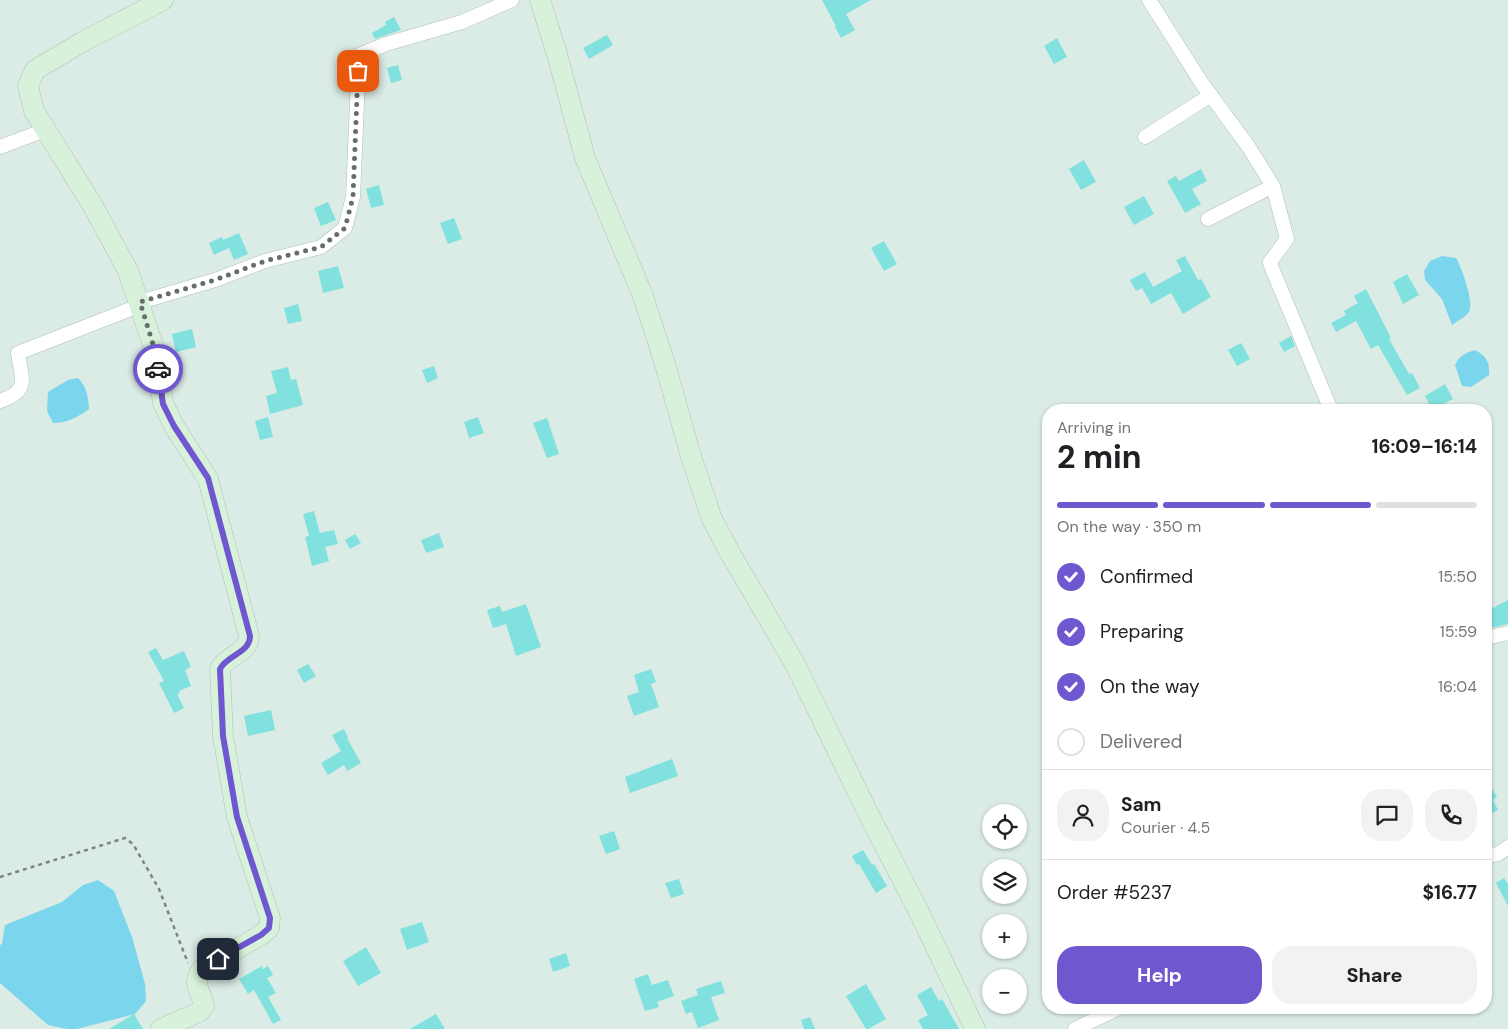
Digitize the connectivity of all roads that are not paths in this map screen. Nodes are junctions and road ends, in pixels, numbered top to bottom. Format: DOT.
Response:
graph roads {
  1 [pos="163,0"];
  2 [pos="512,0"];
  3 [pos="540,0"];
  4 [pos="1149,0"];
  5 [pos="1211,95"];
  6 [pos="45,130"];
  7 [pos="1145,137"];
  8 [pos="0,146"];
  9 [pos="1273,186"];
  10 [pos="1208,219"];
  11 [pos="140,304"];
  12 [pos="0,401"];
  13 [pos="1328,404"];
  14 [pos="1508,633"];
  15 [pos="1492,637"];
  16 [pos="1508,847"];
  17 [pos="1492,855"];
  18 [pos="1107,1014"];
  19 [pos="161,1029"];
  20 [pos="975,1029"];
  21 [pos="1075,1029"];
  1 -- 6 [label="street"];
  2 -- 11 [label="street"];
  3 -- 20 [label="street"];
  4 -- 5 [label="street"];
  5 -- 7 [label="street"];
  5 -- 9 [label="street"];
  6 -- 8 [label="street"];
  6 -- 11 [label="street"];
  9 -- 10 [label="street"];
  9 -- 13 [label="street"];
  11 -- 12 [label="street"];
  11 -- 19 [label="street"];
  14 -- 15 [label="street"];
  16 -- 17 [label="street"];
  18 -- 21 [label="street"];
}
